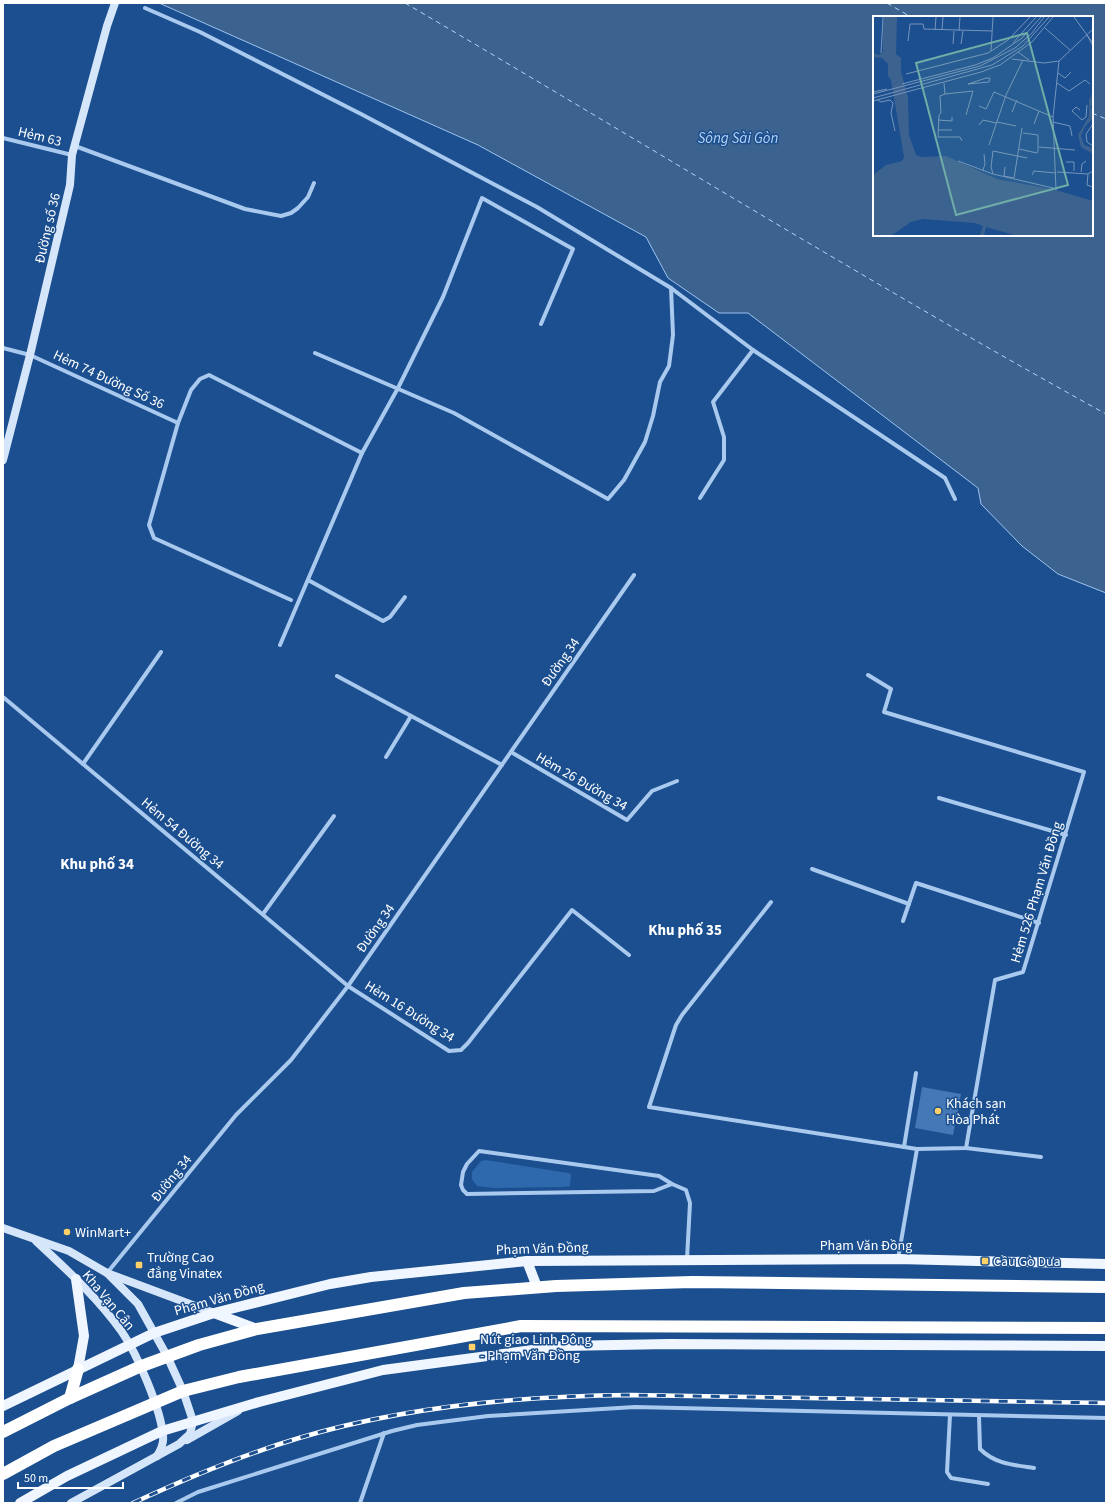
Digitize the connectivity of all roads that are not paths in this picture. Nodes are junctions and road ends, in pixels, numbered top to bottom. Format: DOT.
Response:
graph roads {
  1 [pos="115,3"];
  2 [pos="145,8"];
  3 [pos="3,138"];
  4 [pos="75,145"];
  5 [pos="72,155"];
  6 [pos="314,184"];
  7 [pos="671,288"];
  8 [pos="542,324"];
  9 [pos="3,348"];
  10 [pos="753,350"];
  11 [pos="315,353"];
  12 [pos="30,355"];
  13 [pos="398,388"];
  14 [pos="178,423"];
  15 [pos="362,453"];
  16 [pos="3,460"];
  17 [pos="700,498"];
  18 [pos="955,499"];
  19 [pos="634,575"];
  20 [pos="308,580"];
  21 [pos="405,597"];
  22 [pos="291,600"];
  23 [pos="280,645"];
  24 [pos="161,652"];
  25 [pos="868,675"];
  26 [pos="337,676"];
  27 [pos="3,697"];
  28 [pos="411,716"];
  29 [pos="511,752"];
  30 [pos="386,756"];
  31 [pos="83,764"];
  32 [pos="502,765"];
  33 [pos="677,780"];
  34 [pos="939,798"];
  35 [pos="334,816"];
  36 [pos="1066,836"];
  37 [pos="812,869"];
  38 [pos="772,902"];
  39 [pos="909,904"];
  40 [pos="263,914"];
  41 [pos="903,922"];
  42 [pos="1039,923"];
  43 [pos="629,954"];
  44 [pos="348,986"];
  45 [pos="916,1073"];
  46 [pos="904,1147"];
  47 [pos="966,1148"];
  48 [pos="917,1149"];
  49 [pos="1041,1157"];
  50 [pos="672,1184"];
  51 [pos="3,1228"];
  52 [pos="36,1241"];
  53 [pos="898,1260"];
  54 [pos="527,1261"];
  55 [pos="687,1261"];
  56 [pos="1106,1264"];
  57 [pos="107,1273"];
  58 [pos="76,1279"];
  59 [pos="537,1287"];
  60 [pos="1106,1287"];
  61 [pos="214,1313"];
  62 [pos="1106,1328"];
  63 [pos="257,1329"];
  64 [pos="154,1332"];
  65 [pos="129,1344"];
  66 [pos="1106,1346"];
  67 [pos="167,1356"];
  68 [pos="140,1367"];
  69 [pos="78,1369"];
  70 [pos="183,1391"];
  71 [pos="70,1398"];
  72 [pos="155,1402"];
  73 [pos="3,1406"];
  74 [pos="247,1406"];
  75 [pos="950,1415"];
  76 [pos="979,1416"];
  77 [pos="1106,1418"];
  78 [pos="194,1421"];
  79 [pos="162,1431"];
  80 [pos="3,1432"];
  81 [pos="384,1433"];
  82 [pos="179,1444"];
  83 [pos="157,1456"];
  84 [pos="1034,1468"];
  85 [pos="3,1474"];
  86 [pos="988,1484"];
  87 [pos="20,1503"];
  88 [pos="71,1503"];
  89 [pos="176,1503"];
  90 [pos="360,1503"];
  1 -- 4 [label="main road, Đường số 36"];
  2 -- 7 [label="street"];
  3 -- 5 [label="street, Hẻm 63"];
  4 -- 5 [label="main road, Đường số 36"];
  4 -- 6 [label="street"];
  5 -- 12 [label="main road, Đường số 36"];
  7 -- 10 [label="street"];
  7 -- 13 [label="street"];
  8 -- 13 [label="street"];
  9 -- 12 [label="street, Hẻm 74 Đường Số 36"];
  10 -- 17 [label="street"];
  10 -- 18 [label="street"];
  11 -- 13 [label="street"];
  12 -- 14 [label="street, Hẻm 74 Đường Số 36"];
  12 -- 16 [label="main road, Đường số 36"];
  13 -- 15 [label="street"];
  14 -- 15 [label="street"];
  14 -- 22 [label="street"];
  15 -- 20 [label="street"];
  19 -- 29 [label="street, Đường 34"];
  20 -- 21 [label="street"];
  20 -- 23 [label="street"];
  24 -- 31 [label="street"];
  25 -- 36 [label="street, Hẻm 526 Phạm Văn Đồng"];
  26 -- 28 [label="street"];
  27 -- 31 [label="street, Hẻm 54 Đường 34"];
  28 -- 30 [label="street"];
  28 -- 32 [label="street"];
  29 -- 32 [label="street, Đường 34"];
  29 -- 33 [label="street, Hẻm 26 Đường 34"];
  31 -- 40 [label="street, Hẻm 54 Đường 34"];
  32 -- 44 [label="street, Đường 34"];
  34 -- 36 [label="street"];
  35 -- 40 [label="street"];
  36 -- 42 [label="street, Hẻm 526 Phạm Văn Đồng"];
  37 -- 39 [label="street"];
  38 -- 46 [label="street"];
  39 -- 41 [label="street"];
  39 -- 42 [label="street"];
  40 -- 44 [label="street, Hẻm 54 Đường 34"];
  42 -- 47 [label="street, Hẻm 526 Phạm Văn Đồng"];
  43 -- 44 [label="street, Hẻm 16 Đường 34"];
  44 -- 57 [label="street, Đường 34"];
  45 -- 46 [label="street"];
  46 -- 48 [label="street"];
  47 -- 48 [label="street"];
  47 -- 49 [label="street"];
  48 -- 53 [label="street"];
  50 -- 50 [label="street"];
  50 -- 55 [label="street"];
  51 -- 52 [label="main road, Kha Vạn Cân"];
  52 -- 57 [label="main road, Kha Vạn Cân"];
  52 -- 58 [label="main road, Kha Vạn Cân"];
  53 -- 55 [label="main road, Phạm Văn Đồng"];
  53 -- 56 [label="main road, Phạm Văn Đồng"];
  54 -- 55 [label="main road, Phạm Văn Đồng"];
  54 -- 59 [label="main road"];
  54 -- 61 [label="main road, Phạm Văn Đồng"];
  57 -- 61 [label="main road, Kha Vạn Cân"];
  57 -- 64 [label="main road, Kha Vạn Cân"];
  58 -- 65 [label="main road, Kha Vạn Cân"];
  58 -- 69 [label="main road"];
  59 -- 60 [label="highway"];
  59 -- 63 [label="highway"];
  61 -- 63 [label="main road"];
  61 -- 64 [label="main road, Phạm Văn Đồng"];
  62 -- 70 [label="highway"];
  63 -- 67 [label="highway"];
  64 -- 65 [label="main road, Phạm Văn Đồng"];
  64 -- 67 [label="main road, Kha Vạn Cân"];
  65 -- 68 [label="main road, Kha Vạn Cân"];
  65 -- 69 [label="main road, Phạm Văn Đồng"];
  66 -- 74 [label="main road"];
  67 -- 68 [label="highway"];
  67 -- 70 [label="main road, Kha Vạn Cân"];
  68 -- 71 [label="highway"];
  68 -- 72 [label="main road, Kha Vạn Cân"];
  69 -- 71 [label="highway"];
  69 -- 73 [label="main road, Phạm Văn Đồng"];
  70 -- 72 [label="highway"];
  70 -- 78 [label="main road, Kha Vạn Cân"];
  71 -- 80 [label="highway"];
  72 -- 79 [label="main road, Kha Vạn Cân"];
  72 -- 85 [label="highway"];
  74 -- 78 [label="main road"];
  74 -- 82 [label="main road"];
  75 -- 76 [label="street"];
  75 -- 81 [label="street"];
  75 -- 86 [label="street"];
  76 -- 77 [label="street"];
  76 -- 84 [label="street"];
  78 -- 79 [label="main road"];
  78 -- 82 [label="main road"];
  79 -- 83 [label="main road"];
  79 -- 87 [label="main road"];
  81 -- 89 [label="street"];
  81 -- 90 [label="street"];
  82 -- 83 [label="main road"];
  83 -- 88 [label="main road"];
}
